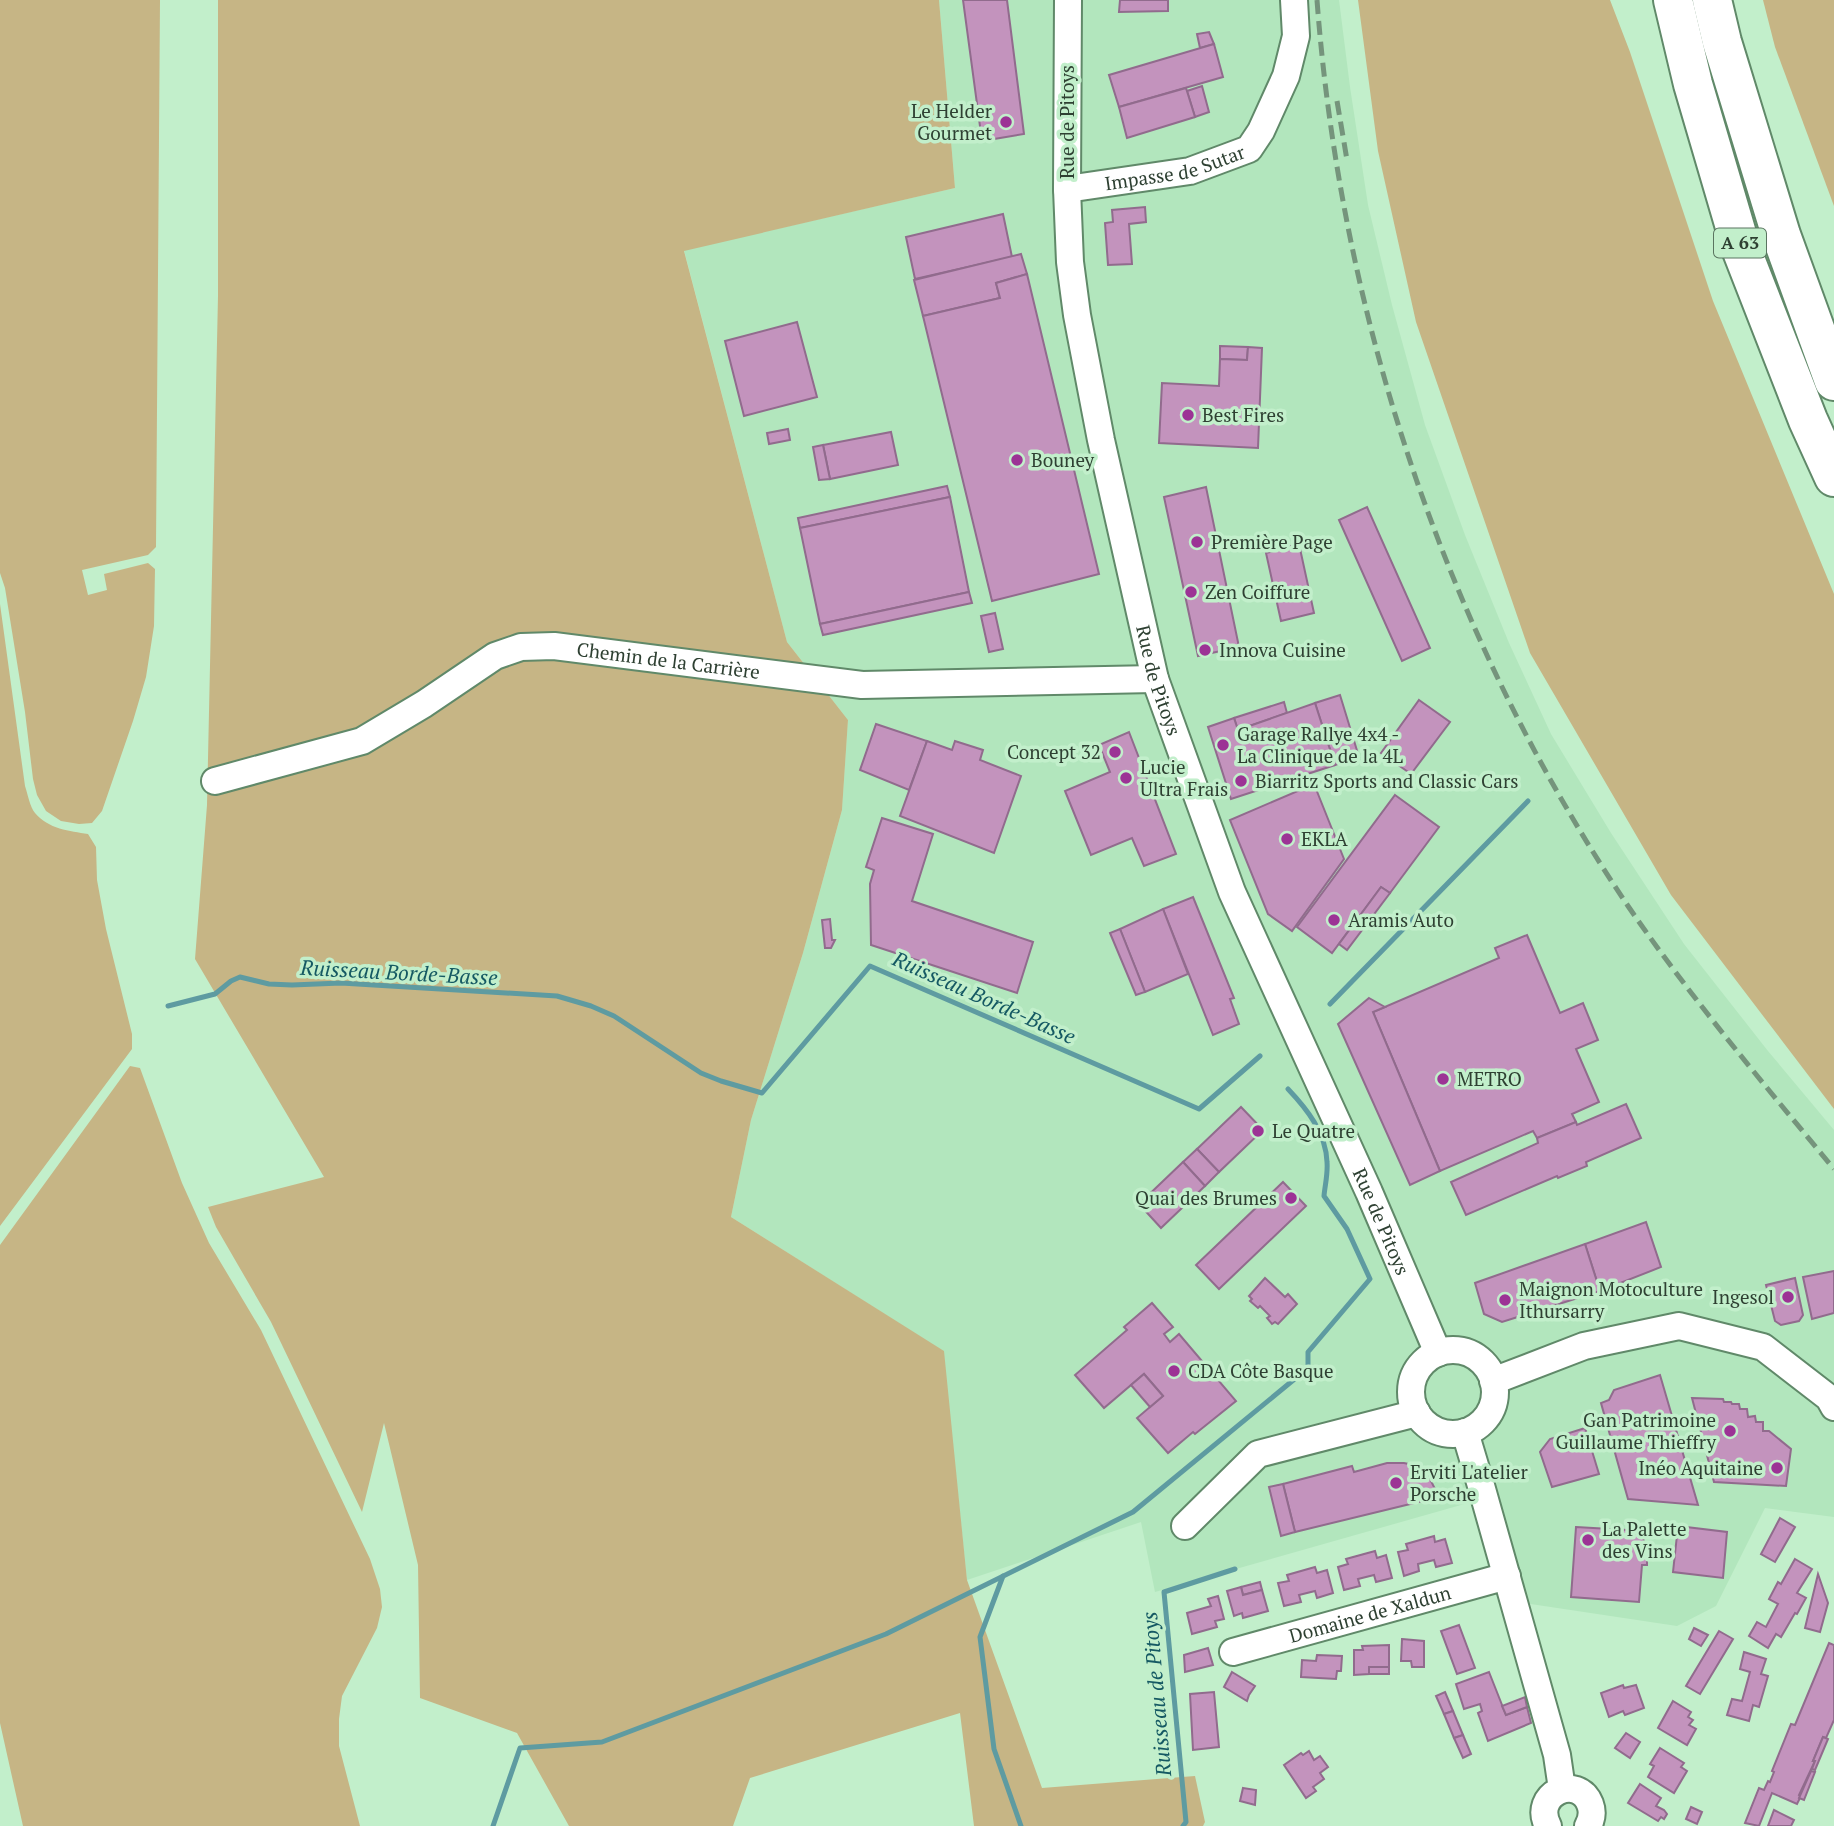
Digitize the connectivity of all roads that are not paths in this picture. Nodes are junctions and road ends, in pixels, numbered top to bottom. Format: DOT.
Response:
graph roads {
  1 [pos="1068,0"];
  2 [pos="1294,0"];
  3 [pos="1673,0"];
  4 [pos="1712,0"];
  5 [pos="1067,189"];
  6 [pos="1834,381"];
  7 [pos="1834,477"];
  8 [pos="1155,679"];
  9 [pos="215,781"];
  10 [pos="1438,1353"];
  11 [pos="1493,1381"];
  12 [pos="1834,1406"];
  13 [pos="1417,1413"];
  14 [pos="1465,1432"];
  15 [pos="1185,1527"];
  16 [pos="1507,1576"];
  17 [pos="1233,1652"];
  18 [pos="1562,1789"];
  19 [pos="1592,1825"];
  20 [pos="1548,1826"];
  1 -- 5 [label="street, Rue de Pitoys"];
  2 -- 5 [label="street, Impasse de Sutar"];
  3 -- 7 [label="highway, A 63"];
  4 -- 6 [label="highway, A 63"];
  5 -- 8 [label="street, Rue de Pitoys"];
  8 -- 9 [label="street, Chemin de la Carrière"];
  8 -- 10 [label="street, Rue de Pitoys"];
  10 -- 11 [label="street"];
  10 -- 13 [label="street"];
  11 -- 12 [label="street"];
  11 -- 14 [label="street"];
  13 -- 14 [label="street"];
  13 -- 15 [label="street"];
  14 -- 16 [label="street"];
  16 -- 17 [label="street, Domaine de Xaldun"];
  16 -- 18 [label="street"];
  18 -- 19 [label="street"];
  18 -- 20 [label="street"];
}
